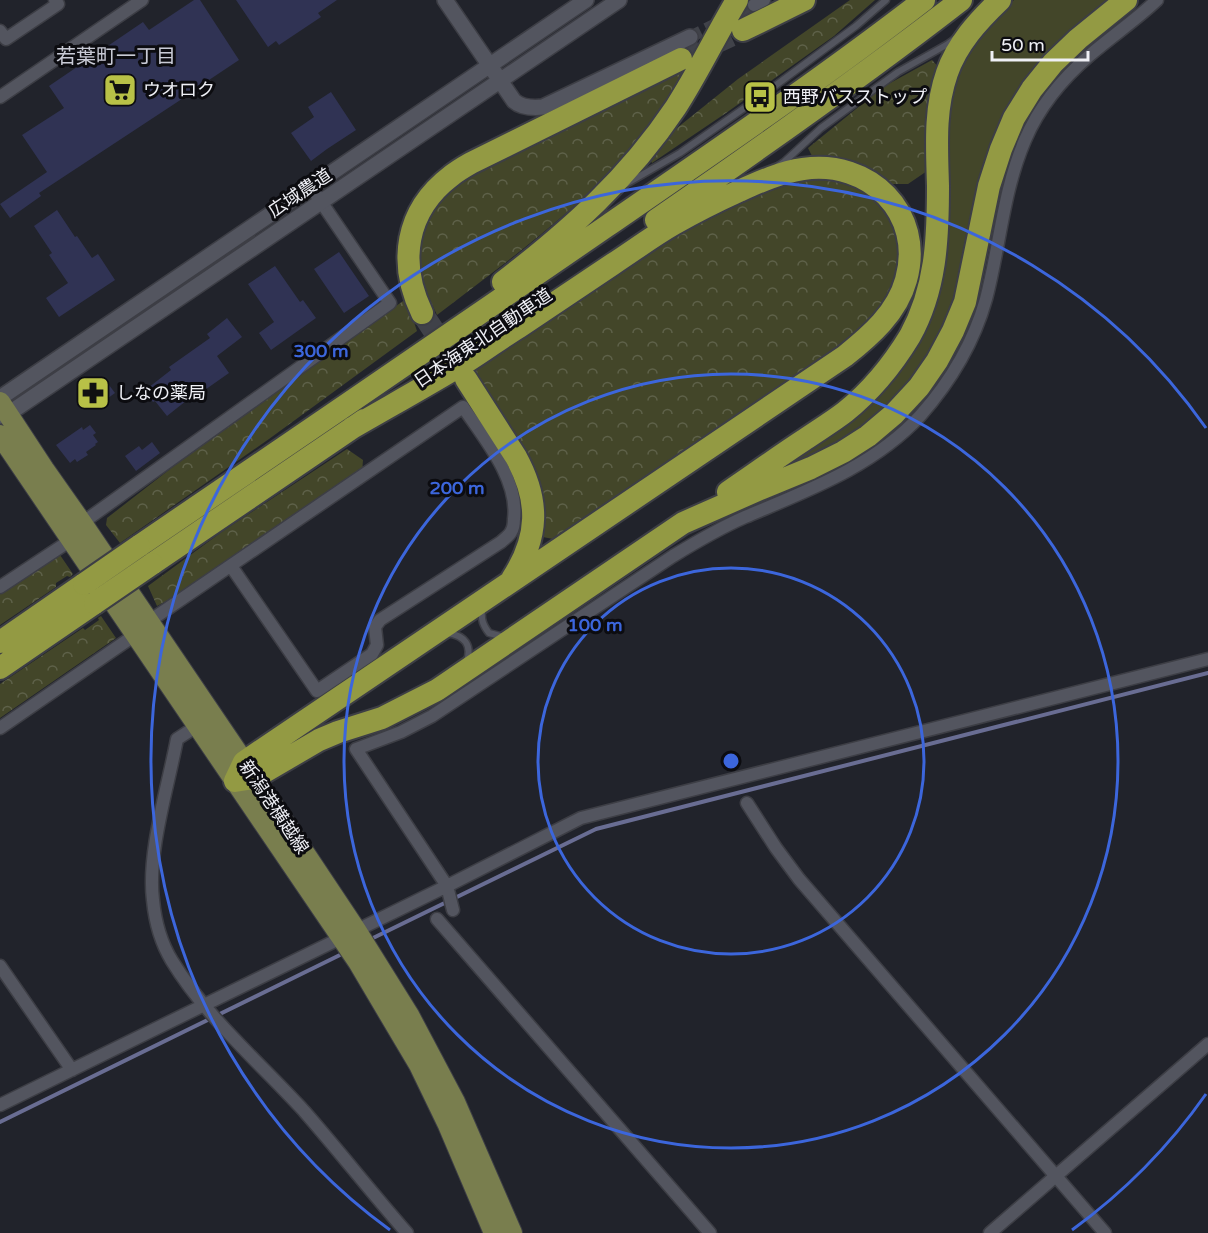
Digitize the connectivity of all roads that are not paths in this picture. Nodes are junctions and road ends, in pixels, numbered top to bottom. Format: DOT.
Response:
graph roads {
  1 [pos="55,0"];
  2 [pos="445,0"];
  3 [pos="586,0"];
  4 [pos="620,0"];
  5 [pos="804,0"];
  6 [pos="886,0"];
  7 [pos="924,0"];
  8 [pos="961,0"];
  9 [pos="1000,0"];
  10 [pos="1126,0"];
  11 [pos="1157,0"];
  12 [pos="135,2"];
  13 [pos="752,2"];
  14 [pos="977,22"];
  15 [pos="743,30"];
  16 [pos="0,31"];
  17 [pos="690,37"];
  18 [pos="681,59"];
  19 [pos="490,65"];
  20 [pos="500,81"];
  21 [pos="0,97"];
  22 [pos="311,187"];
  23 [pos="728,196"];
  24 [pos="602,198"];
  25 [pos="322,202"];
  26 [pos="422,314"];
  27 [pos="466,379"];
  28 [pos="2,407"];
  29 [pos="344,420"];
  30 [pos="0,435"];
  31 [pos="82,523"];
  32 [pos="684,523"];
  33 [pos="71,540"];
  34 [pos="231,566"];
  35 [pos="510,583"];
  36 [pos="0,587"];
  37 [pos="89,594"];
  38 [pos="484,600"];
  39 [pos="142,629"];
  40 [pos="525,631"];
  41 [pos="436,634"];
  42 [pos="0,642"];
  43 [pos="1208,659"];
  44 [pos="0,668"];
  45 [pos="461,674"];
  46 [pos="197,726"];
  47 [pos="0,728"];
  48 [pos="244,774"];
  49 [pos="747,803"];
  50 [pos="447,885"];
  51 [pos="453,910"];
  52 [pos="437,919"];
  53 [pos="349,933"];
  54 [pos="0,966"];
  55 [pos="204,1005"];
  56 [pos="1208,1044"];
  57 [pos="72,1070"];
  58 [pos="0,1105"];
  59 [pos="1055,1176"];
  60 [pos="407,1233"];
  61 [pos="494,1233"];
  62 [pos="512,1233"];
  63 [pos="710,1233"];
  64 [pos="990,1233"];
  65 [pos="1105,1233"];
  1 -- 16 [label="street"];
  2 -- 19 [label="street"];
  3 -- 19 [label="street, 広域農道"];
  4 -- 20 [label="street, 広域農道"];
  5 -- 15 [label="highway"];
  6 -- 24 [label="lane"];
  7 -- 29 [label="highway, 日本海東北自動車道"];
  8 -- 29 [label="highway, 日本海東北自動車道"];
  9 -- 14 [label="highway"];
  10 -- 32 [label="highway"];
  11 -- 50 [label="street"];
  12 -- 21 [label="street"];
  13 -- 24 [label="highway"];
  14 -- 23 [label="lane"];
  14 -- 32 [label="highway"];
  17 -- 20 [label="street"];
  18 -- 26 [label="highway"];
  19 -- 20 [label="street"];
  19 -- 22 [label="street, 広域農道"];
  20 -- 25 [label="street, 広域農道"];
  22 -- 25 [label="street"];
  22 -- 28 [label="street, 広域農道"];
  23 -- 29 [label="highway"];
  23 -- 35 [label="highway"];
  24 -- 29 [label="highway"];
  25 -- 28 [label="street, 広域農道"];
  25 -- 31 [label="street"];
  27 -- 35 [label="highway"];
  28 -- 31 [label="main road, 新潟港横越線"];
  29 -- 37 [label="highway, 日本海東北自動車道, bridge"];
  29 -- 37 [label="highway, 日本海東北自動車道, bridge"];
  30 -- 33 [label="main road, 新潟港横越線"];
  31 -- 39 [label="main road, 新潟港横越線"];
  32 -- 40 [label="highway"];
  33 -- 36 [label="street"];
  33 -- 39 [label="main road, 新潟港横越線"];
  34 -- 34 [label="street"];
  34 -- 39 [label="street"];
  35 -- 38 [label="highway"];
  37 -- 42 [label="highway, 日本海東北自動車道"];
  37 -- 44 [label="highway, 日本海東北自動車道"];
  38 -- 40 [label="lane"];
  38 -- 41 [label="highway"];
  39 -- 46 [label="main road, 新潟港横越線"];
  39 -- 47 [label="street"];
  39 -- 48 [label="main road, 新潟港横越線"];
  40 -- 45 [label="highway"];
  41 -- 45 [label="lane"];
  41 -- 48 [label="highway"];
  43 -- 50 [label="street"];
  45 -- 48 [label="highway"];
  46 -- 48 [label="main road, 新潟港横越線"];
  46 -- 55 [label="street"];
  48 -- 53 [label="main road, 新潟港横越線"];
  49 -- 59 [label="street"];
  50 -- 51 [label="street"];
  50 -- 53 [label="street"];
  52 -- 63 [label="street"];
  53 -- 55 [label="street"];
  53 -- 61 [label="main road, 新潟港横越線"];
  53 -- 62 [label="main road, 新潟港横越線"];
  54 -- 57 [label="street"];
  55 -- 57 [label="street"];
  55 -- 60 [label="street"];
  56 -- 59 [label="street"];
  57 -- 58 [label="street"];
  59 -- 64 [label="street"];
  59 -- 65 [label="street"];
}
